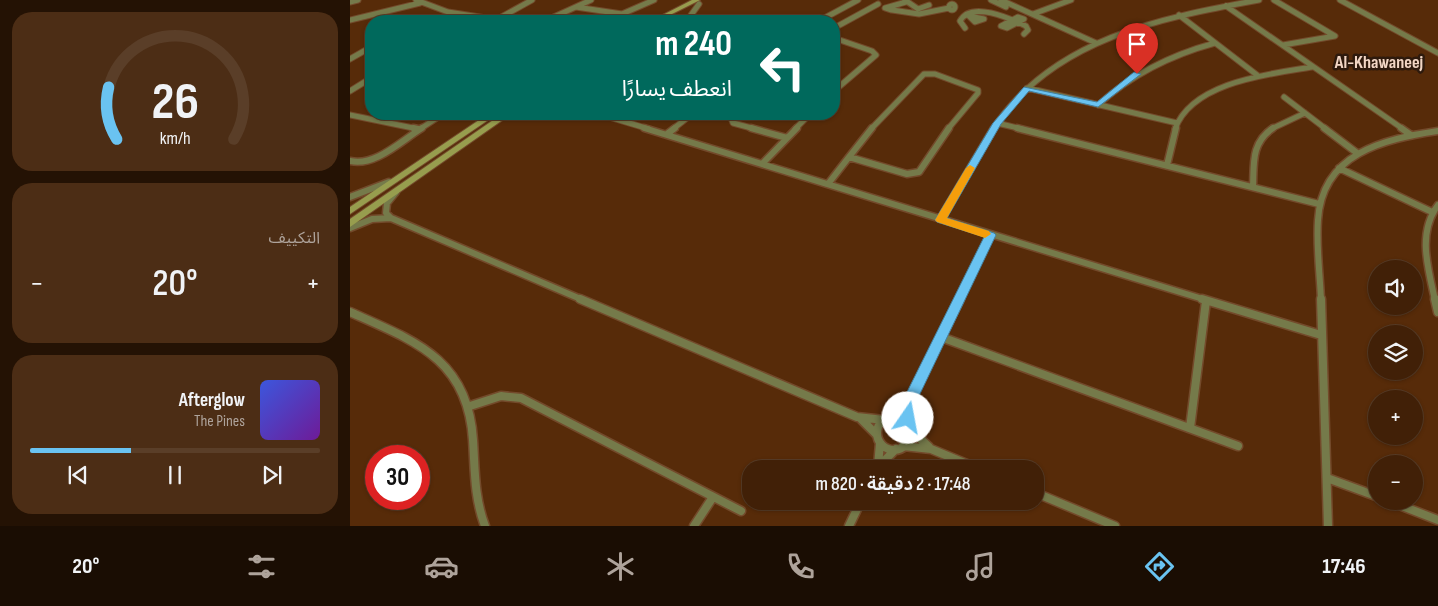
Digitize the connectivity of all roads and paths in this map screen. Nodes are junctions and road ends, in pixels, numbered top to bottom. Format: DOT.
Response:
graph roads {
  1 [pos="358,0"];
  2 [pos="532,0"];
  3 [pos="591,0"];
  4 [pos="654,0"];
  5 [pos="708,0"];
  6 [pos="858,0"];
  7 [pos="868,0"];
  8 [pos="895,0"];
  9 [pos="991,0"];
  10 [pos="1001,0"];
  11 [pos="1071,0"];
  12 [pos="1259,0"];
  13 [pos="1274,0"];
  14 [pos="1340,0"];
  15 [pos="418,1"];
  16 [pos="906,1"];
  17 [pos="350,2"];
  18 [pos="698,2"];
  19 [pos="960,2"];
  20 [pos="878,4"];
  21 [pos="900,4"];
  22 [pos="929,5"];
  23 [pos="1226,6"];
  24 [pos="576,7"];
  25 [pos="955,7"];
  26 [pos="892,8"];
  27 [pos="1014,10"];
  28 [pos="1032,14"];
  29 [pos="370,15"];
  30 [pos="465,15"];
  31 [pos="505,15"];
  32 [pos="558,15"];
  33 [pos="668,15"];
  34 [pos="676,15"];
  35 [pos="691,15"];
  36 [pos="830,15"];
  37 [pos="968,15"];
  38 [pos="1179,15"];
  39 [pos="365,16"];
  40 [pos="1022,18"];
  41 [pos="350,20"];
  42 [pos="1011,20"];
  43 [pos="1018,23"];
  44 [pos="840,25"];
  45 [pos="965,28"];
  46 [pos="1024,34"];
  47 [pos="840,40"];
  48 [pos="1096,42"];
  49 [pos="1215,43"];
  50 [pos="1283,46"];
  51 [pos="365,50"];
  52 [pos="1438,53"];
  53 [pos="353,55"];
  54 [pos="350,59"];
  55 [pos="1312,66"];
  56 [pos="1257,75"];
  57 [pos="365,82"];
  58 [pos="840,86"];
  59 [pos="1027,88"];
  60 [pos="350,91"];
  61 [pos="1284,97"];
  62 [pos="1098,105"];
  63 [pos="1305,112"];
  64 [pos="350,115"];
  65 [pos="365,118"];
  66 [pos="374,120"];
  67 [pos="434,120"];
  68 [pos="484,120"];
  69 [pos="498,120"];
  70 [pos="619,120"];
  71 [pos="684,120"];
  72 [pos="731,120"];
  73 [pos="804,120"];
  74 [pos="997,123"];
  75 [pos="1177,123"];
  76 [pos="418,129"];
  77 [pos="1438,131"];
  78 [pos="667,134"];
  79 [pos="1411,135"];
  80 [pos="787,138"];
  81 [pos="1357,153"];
  82 [pos="849,157"];
  83 [pos="351,162"];
  84 [pos="762,164"];
  85 [pos="1167,165"];
  86 [pos="1339,168"];
  87 [pos="392,181"];
  88 [pos="828,184"];
  89 [pos="1253,187"];
  90 [pos="400,188"];
  91 [pos="350,197"];
  92 [pos="1319,204"];
  93 [pos="1438,206"];
  94 [pos="350,212"];
  95 [pos="1432,212"];
  96 [pos="391,218"];
  97 [pos="940,220"];
  98 [pos="350,224"];
  99 [pos="350,228"];
  100 [pos="990,235"];
  101 [pos="1435,284"];
  102 [pos="1206,301"];
  103 [pos="350,312"];
  104 [pos="1438,312"];
  105 [pos="1321,335"];
  106 [pos="941,337"];
  107 [pos="911,398"];
  108 [pos="470,406"];
  109 [pos="857,417"];
  110 [pos="888,418"];
  111 [pos="909,427"];
  112 [pos="1190,428"];
  113 [pos="879,439"];
  114 [pos="1238,446"];
  115 [pos="900,448"];
  116 [pos="931,449"];
  117 [pos="878,460"];
  118 [pos="886,460"];
  119 [pos="957,460"];
  120 [pos="1327,478"];
  121 [pos="1368,493"];
  122 [pos="1044,496"];
  123 [pos="713,497"];
  124 [pos="857,510"];
  125 [pos="1412,510"];
  126 [pos="741,511"];
  127 [pos="1438,520"];
  128 [pos="485,526"];
  129 [pos="694,526"];
  130 [pos="849,526"];
  131 [pos="1115,526"];
  132 [pos="1328,526"];
  1 -- 17 [label="street"];
  2 -- 31 [label="street"];
  3 -- 24 [label="street"];
  4 -- 24 [label="street"];
  5 -- 18 [label="street"];
  6 -- 36 [label="street"];
  7 -- 20 [label="street"];
  8 -- 21 [label="street"];
  9 -- 27 [label="street"];
  10 -- 28 [label="street"];
  11 -- 28 [label="street"];
  12 -- 23 [label="street"];
  13 -- 50 [label="street"];
  14 -- 52 [label="street"];
  15 -- 29 [label="street"];
  15 -- 30 [label="street"];
  16 -- 21 [label="street"];
  16 -- 22 [label="street"];
  18 -- 33 [label="street"];
  18 -- 34 [label="street"];
  18 -- 35 [label="street"];
  19 -- 25 [label="street"];
  20 -- 26 [label="street"];
  20 -- 44 [label="street"];
  21 -- 26 [label="street"];
  23 -- 38 [label="street"];
  23 -- 50 [label="street"];
  24 -- 32 [label="street"];
  25 -- 26 [label="street"];
  25 -- 37 [label="street"];
  28 -- 40 [label="street"];
  28 -- 48 [label="street"];
  37 -- 42 [label="street"];
  37 -- 45 [label="street"];
  38 -- 48 [label="street"];
  38 -- 49 [label="street"];
  39 -- 41 [label="street"];
  40 -- 42 [label="street"];
  40 -- 43 [label="street"];
  42 -- 43 [label="street"];
  42 -- 43 [label="street"];
  43 -- 46 [label="street"];
  47 -- 58 [label="street"];
  48 -- 59 [label="street"];
  49 -- 56 [label="street"];
  49 -- 62 [label="street"];
  50 -- 55 [label="street"];
  51 -- 53 [label="street"];
  53 -- 54 [label="street"];
  55 -- 56 [label="street"];
  55 -- 79 [label="street"];
  56 -- 75 [label="street"];
  57 -- 60 [label="street"];
  59 -- 62 [label="street"];
  59 -- 74 [label="street"];
  61 -- 63 [label="street"];
  62 -- 75 [label="street"];
  63 -- 81 [label="street"];
  63 -- 89 [label="street"];
  64 -- 65 [label="street"];
  66 -- 76 [label="street"];
  67 -- 76 [label="street"];
  68 -- 87 [label="street"];
  69 -- 90 [label="street"];
  70 -- 78 [label="street"];
  71 -- 78 [label="street"];
  72 -- 80 [label="street"];
  73 -- 80 [label="street"];
  74 -- 85 [label="street"];
  74 -- 97 [label="street"];
  75 -- 85 [label="street"];
  76 -- 83 [label="street"];
  77 -- 79 [label="street"];
  78 -- 84 [label="street"];
  79 -- 81 [label="street"];
  80 -- 84 [label="street"];
  81 -- 86 [label="street"];
  82 -- 82 [label="street"];
  82 -- 88 [label="street"];
  84 -- 88 [label="street"];
  85 -- 89 [label="street"];
  86 -- 92 [label="street"];
  86 -- 95 [label="street"];
  87 -- 91 [label="street"];
  87 -- 94 [label="street"];
  88 -- 97 [label="street"];
  89 -- 92 [label="street"];
  90 -- 96 [label="street"];
  90 -- 98 [label="street"];
  92 -- 105 [label="street"];
  93 -- 95 [label="street"];
  95 -- 101 [label="street"];
  96 -- 99 [label="street"];
  96 -- 109 [label="street"];
  97 -- 100 [label="street"];
  100 -- 102 [label="street"];
  100 -- 106 [label="street"];
  101 -- 104 [label="street"];
  102 -- 105 [label="street"];
  102 -- 112 [label="street"];
  103 -- 108 [label="street"];
  105 -- 120 [label="street"];
  106 -- 107 [label="street"];
  106 -- 112 [label="street"];
  107 -- 110 [label="street"];
  107 -- 111 [label="street"];
  108 -- 123 [label="street"];
  108 -- 128 [label="street"];
  109 -- 110 [label="street"];
  109 -- 113 [label="street"];
  110 -- 111 [label="street"];
  110 -- 113 [label="street"];
  111 -- 115 [label="street"];
  111 -- 116 [label="street"];
  112 -- 114 [label="street"];
  113 -- 115 [label="street"];
  113 -- 117 [label="street"];
  115 -- 116 [label="street"];
  115 -- 118 [label="street"];
  116 -- 119 [label="street"];
  120 -- 121 [label="street"];
  120 -- 132 [label="street"];
  122 -- 131 [label="street"];
  123 -- 126 [label="street"];
  123 -- 129 [label="street"];
  124 -- 130 [label="street"];
  125 -- 127 [label="street"];
}
